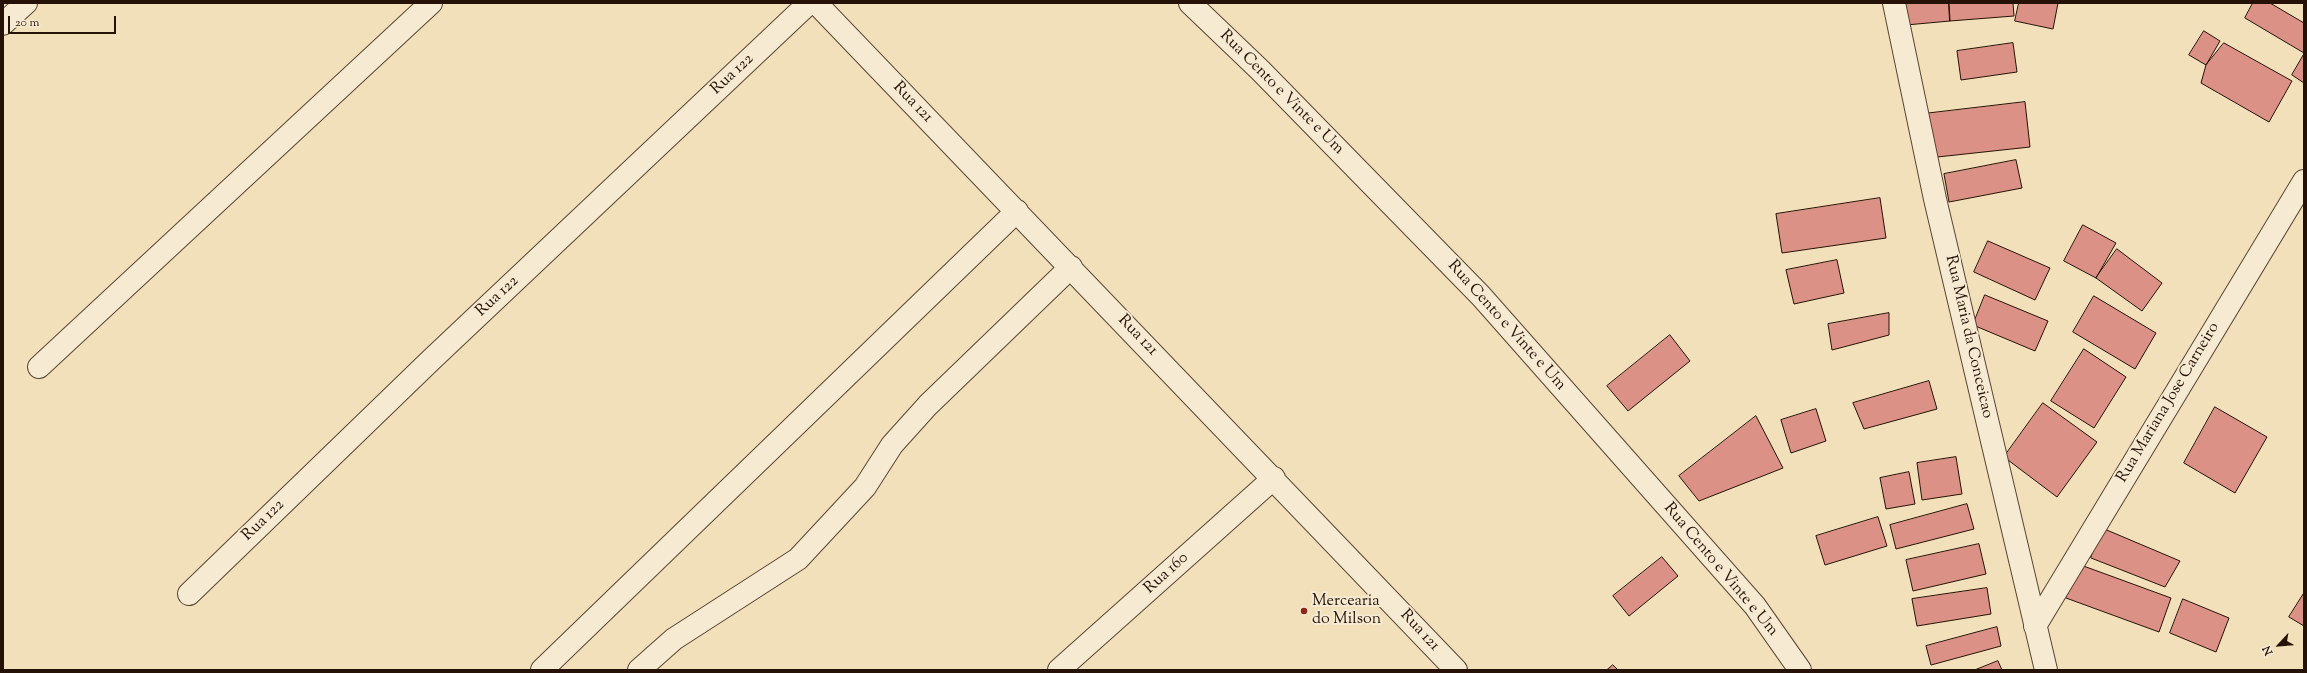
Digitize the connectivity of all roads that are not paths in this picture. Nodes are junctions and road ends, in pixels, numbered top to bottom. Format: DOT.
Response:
graph roads {
  1 [pos="26,3"];
  2 [pos="430,3"];
  3 [pos="809,3"];
  4 [pos="816,3"];
  5 [pos="1190,3"];
  6 [pos="1894,3"];
  7 [pos="3,24"];
  8 [pos="2304,181"];
  9 [pos="1017,211"];
  10 [pos="1071,268"];
  11 [pos="39,367"];
  12 [pos="1274,478"];
  13 [pos="189,594"];
  14 [pos="2035,626"];
  15 [pos="542,670"];
  16 [pos="639,670"];
  17 [pos="1059,670"];
  18 [pos="1456,670"];
  19 [pos="1800,670"];
  20 [pos="2046,670"];
  1 -- 7 [label="street"];
  2 -- 11 [label="street"];
  3 -- 13 [label="street, Rua 122"];
  4 -- 9 [label="street, Rua 121"];
  5 -- 19 [label="street, Rua Cento e Vinte e Um"];
  6 -- 14 [label="street, Rua Maria da Conceicao"];
  8 -- 14 [label="street, Rua Mariana Jose Carneiro"];
  9 -- 10 [label="street, Rua 121"];
  9 -- 15 [label="street"];
  10 -- 12 [label="street, Rua 121"];
  10 -- 16 [label="street"];
  12 -- 17 [label="street, Rua 160"];
  12 -- 18 [label="street, Rua 121"];
  14 -- 20 [label="street, Rua Maria da Conceicao"];
}
